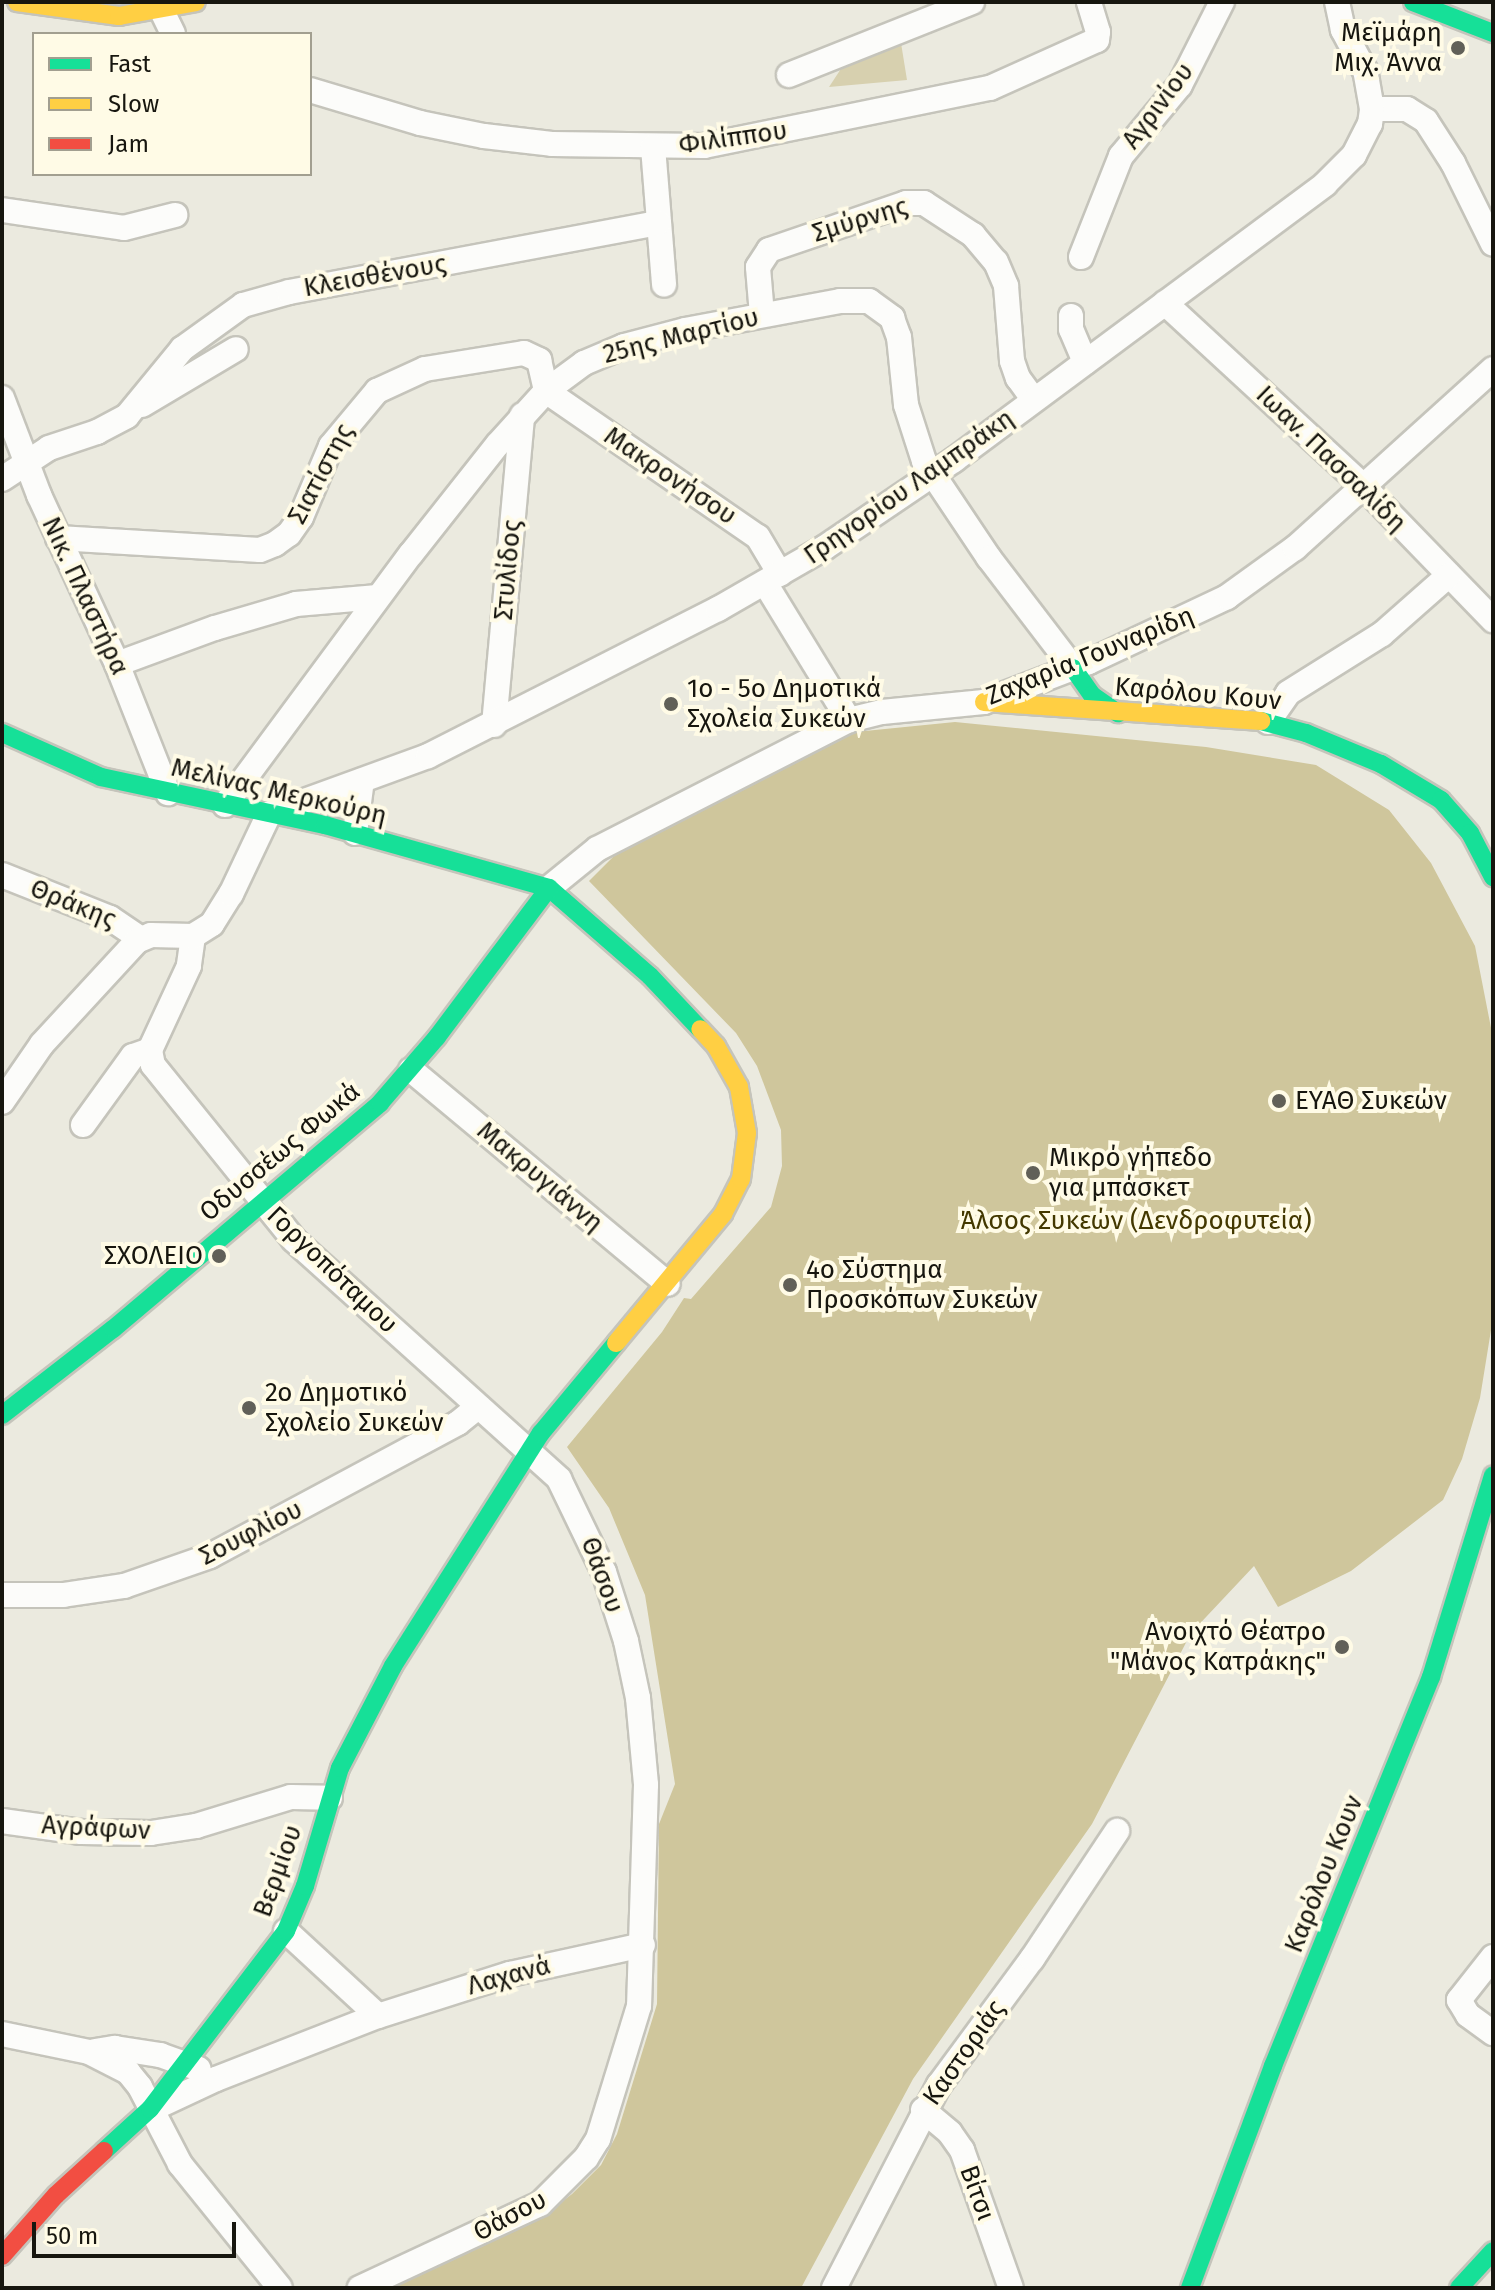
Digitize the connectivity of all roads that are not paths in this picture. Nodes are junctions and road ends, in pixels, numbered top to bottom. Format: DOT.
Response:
graph roads {
  1 [pos="17,2"];
  2 [pos="196,2"];
  3 [pos="972,2"];
  4 [pos="1089,2"];
  5 [pos="1222,2"];
  6 [pos="1337,2"];
  7 [pos="1413,2"];
  8 [pos="162,11"];
  9 [pos="172,32"];
  10 [pos="1493,33"];
  11 [pos="789,75"];
  12 [pos="312,91"];
  13 [pos="1372,109"];
  14 [pos="653,147"];
  15 [pos="2,210"];
  16 [pos="175,215"];
  17 [pos="659,223"];
  18 [pos="1493,244"];
  19 [pos="1081,257"];
  20 [pos="664,285"];
  21 [pos="1165,303"];
  22 [pos="762,315"];
  23 [pos="1071,316"];
  24 [pos="236,349"];
  25 [pos="1085,362"];
  26 [pos="1493,369"];
  27 [pos="546,391"];
  28 [pos="2,398"];
  29 [pos="1034,400"];
  30 [pos="133,411"];
  31 [pos="522,415"];
  32 [pos="27,462"];
  33 [pos="932,475"];
  34 [pos="2,479"];
  35 [pos="1363,486"];
  36 [pos="58,538"];
  37 [pos="1449,575"];
  38 [pos="772,579"];
  39 [pos="378,597"];
  40 [pos="1493,620"];
  41 [pos="117,664"];
  42 [pos="1073,668"];
  43 [pos="984,702"];
  44 [pos="1118,713"];
  45 [pos="849,720"];
  46 [pos="1268,722"];
  47 [pos="494,725"];
  48 [pos="2,733"];
  49 [pos="362,780"];
  50 [pos="168,793"];
  51 [pos="225,805"];
  52 [pos="269,814"];
  53 [pos="355,833"];
  54 [pos="2,875"];
  55 [pos="1493,877"];
  56 [pos="549,888"];
  57 [pos="193,936"];
  58 [pos="140,938"];
  59 [pos="150,1055"];
  60 [pos="411,1070"];
  61 [pos="2,1102"];
  62 [pos="83,1125"];
  63 [pos="261,1202"];
  64 [pos="668,1284"];
  65 [pos="478,1407"];
  66 [pos="2,1415"];
  67 [pos="529,1451"];
  68 [pos="1493,1475"];
  69 [pos="2,1595"];
  70 [pos="330,1798"];
  71 [pos="2,1821"];
  72 [pos="1117,1831"];
  73 [pos="286,1931"];
  74 [pos="643,1945"];
  75 [pos="1493,1957"];
  76 [pos="378,2016"];
  77 [pos="1493,2033"];
  78 [pos="2,2034"];
  79 [pos="89,2052"];
  80 [pos="187,2063"];
  81 [pos="216,2079"];
  82 [pos="150,2109"];
  83 [pos="923,2110"];
  84 [pos="1493,2251"];
  85 [pos="2,2256"];
  86 [pos="280,2288"];
  87 [pos="360,2288"];
  88 [pos="834,2288"];
  89 [pos="1011,2288"];
  90 [pos="1190,2288"];
  91 [pos="1459,2288"];
  1 -- 8 [label="street"];
  2 -- 8 [label="street"];
  3 -- 11 [label="street"];
  4 -- 14 [label="street, Φιλίππου"];
  5 -- 19 [label="street, Αγρινίου"];
  6 -- 13 [label="street"];
  7 -- 10 [label="street"];
  8 -- 9 [label="street"];
  12 -- 14 [label="street, Φιλίππου"];
  13 -- 18 [label="street"];
  13 -- 21 [label="street, Γρηγορίου Λαμπράκη"];
  14 -- 17 [label="street"];
  15 -- 16 [label="street"];
  17 -- 20 [label="street"];
  17 -- 30 [label="street, Κλεισθένους"];
  21 -- 25 [label="street, Γρηγορίου Λαμπράκη"];
  21 -- 35 [label="street, Ιωαν. Πασσαλίδη"];
  22 -- 27 [label="street, 25ης Μαρτίου"];
  22 -- 29 [label="street, Σμύρνης"];
  22 -- 33 [label="street, 25ης Μαρτίου"];
  23 -- 25 [label="street"];
  24 -- 30 [label="street, Κλεισθένους"];
  25 -- 29 [label="street, Γρηγορίου Λαμπράκη"];
  26 -- 35 [label="street, Ζαχαρία Γουναρίδη"];
  27 -- 31 [label="street, 25ης Μαρτίου"];
  27 -- 36 [label="street, Σιατίστης"];
  27 -- 38 [label="street, Μακρονήσου"];
  28 -- 32 [label="street, Νικ. Πλαστήρα"];
  29 -- 33 [label="street, Γρηγορίου Λαμπράκη"];
  30 -- 32 [label="street, Κλεισθένους"];
  31 -- 39 [label="street, 25ης Μαρτίου"];
  31 -- 47 [label="street, Στυλίδος"];
  32 -- 34 [label="street, Κλεισθένους"];
  32 -- 36 [label="street, Νικ. Πλαστήρα"];
  33 -- 38 [label="street, Γρηγορίου Λαμπράκη"];
  33 -- 42 [label="street, 25ης Μαρτίου"];
  35 -- 37 [label="street, Ιωαν. Πασσαλίδη"];
  35 -- 42 [label="street, Ζαχαρία Γουναρίδη"];
  36 -- 41 [label="street, Νικ. Πλαστήρα"];
  37 -- 40 [label="street, Ιωαν. Πασσαλίδη"];
  37 -- 46 [label="street"];
  38 -- 45 [label="street, Μακρονήσου"];
  38 -- 47 [label="street, Γρηγορίου Λαμπράκη"];
  39 -- 41 [label="street"];
  39 -- 51 [label="street, 25ης Μαρτίου"];
  41 -- 50 [label="street, Νικ. Πλαστήρα"];
  42 -- 43 [label="street, Ζαχαρία Γουναρίδη"];
  42 -- 44 [label="street"];
  43 -- 44 [label="street, Καρόλου Κουν"];
  43 -- 45 [label="street, Ζαχαρία Γουναρίδη"];
  44 -- 46 [label="street, Καρόλου Κουν"];
  45 -- 56 [label="street, Ζαχαρία Γουναρίδη"];
  46 -- 55 [label="street, Καρόλου Κουν"];
  47 -- 49 [label="street, Γρηγορίου Λαμπράκη"];
  48 -- 50 [label="street, Μελίνας Μερκούρη"];
  49 -- 52 [label="street, Γρηγορίου Λαμπράκη"];
  49 -- 53 [label="street"];
  50 -- 51 [label="street, Μελίνας Μερκούρη"];
  51 -- 52 [label="street, Μελίνας Μερκούρη"];
  52 -- 53 [label="street, Μελίνας Μερκούρη"];
  52 -- 57 [label="street"];
  53 -- 56 [label="street, Μελίνας Μερκούρη"];
  54 -- 58 [label="street, Θράκης"];
  56 -- 60 [label="street, Οδυσσέως Φωκά"];
  56 -- 64 [label="street"];
  57 -- 58 [label="street"];
  57 -- 59 [label="street"];
  58 -- 61 [label="street"];
  59 -- 62 [label="street"];
  59 -- 63 [label="street, Γοργοπόταμου"];
  60 -- 63 [label="street, Οδυσσέως Φωκά"];
  60 -- 64 [label="street, Μακρυγιάννη"];
  63 -- 65 [label="street, Γοργοπόταμου"];
  63 -- 66 [label="street, Οδυσσέως Φωκά"];
  64 -- 67 [label="street"];
  65 -- 67 [label="street, Γοργοπόταμου"];
  65 -- 69 [label="street, Σουφλίου"];
  67 -- 70 [label="street, Βερμίου"];
  67 -- 74 [label="street, Θάσου"];
  68 -- 90 [label="street, Καρόλου Κουν"];
  70 -- 71 [label="street, Αγράφων"];
  70 -- 73 [label="street, Βερμίου"];
  72 -- 83 [label="street, Καστοριάς"];
  73 -- 76 [label="street"];
  73 -- 80 [label="street, Βερμίου"];
  74 -- 76 [label="street, Λαχανά"];
  74 -- 87 [label="street, Θάσου"];
  75 -- 77 [label="street"];
  76 -- 81 [label="street, Λαχανά"];
  78 -- 79 [label="street"];
  79 -- 80 [label="street"];
  79 -- 82 [label="street"];
  80 -- 81 [label="street"];
  80 -- 82 [label="street, Βερμίου"];
  81 -- 82 [label="street, Λαχανά"];
  82 -- 85 [label="street, Βερμίου"];
  82 -- 86 [label="street"];
  83 -- 88 [label="street, Καστοριάς"];
  83 -- 89 [label="street, Βίτσι"];
  84 -- 91 [label="street"];
}
